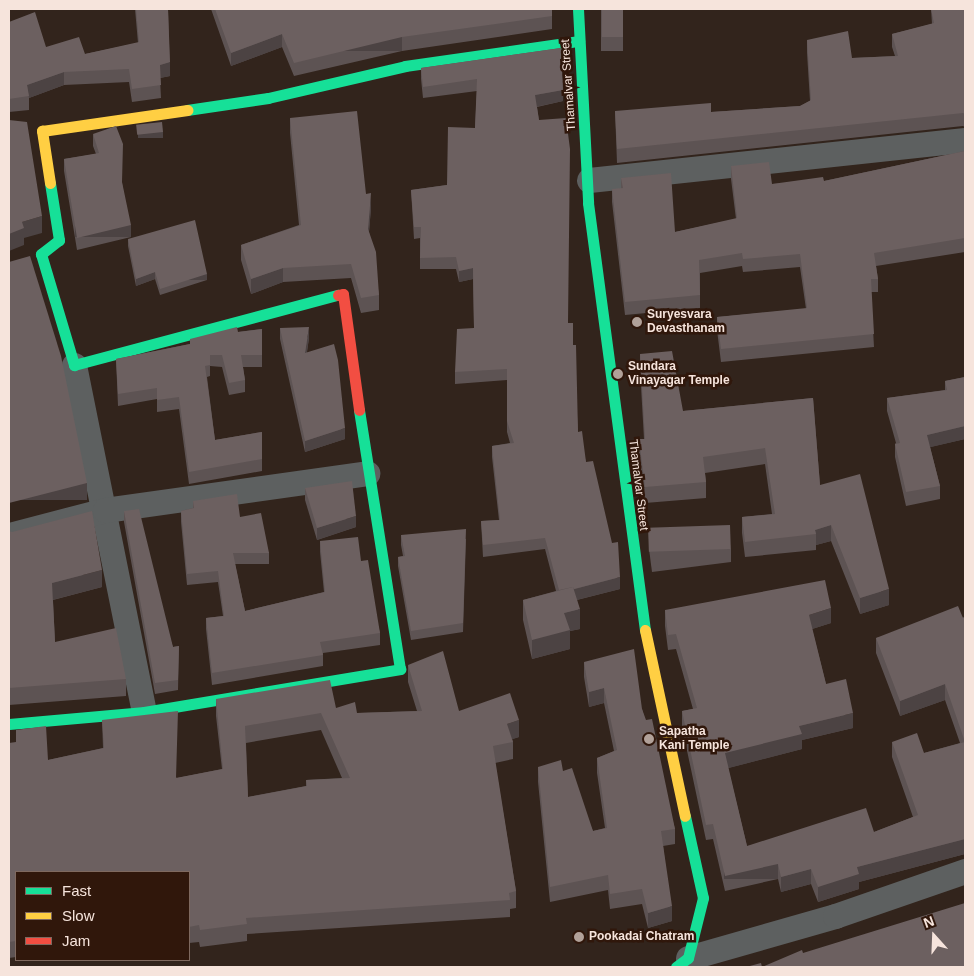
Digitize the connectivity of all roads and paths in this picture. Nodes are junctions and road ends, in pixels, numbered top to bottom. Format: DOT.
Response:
graph roads {
  1 [pos="578,9"];
  2 [pos="579,41"];
  3 [pos="17,122"];
  4 [pos="42,131"];
  5 [pos="965,140"];
  6 [pos="589,180"];
  7 [pos="41,254"];
  8 [pos="17,262"];
  9 [pos="74,365"];
  10 [pos="367,473"];
  11 [pos="105,510"];
  12 [pos="9,535"];
  13 [pos="144,712"];
  14 [pos="9,724"];
  15 [pos="965,871"];
  16 [pos="682,962"];
  1 -- 2 [label="street, Thamalvar Street"];
  2 -- 4 [label="street"];
  2 -- 6 [label="street, Thamalvar Street"];
  3 -- 4 [label="street"];
  4 -- 7 [label="street"];
  5 -- 6 [label="street"];
  6 -- 16 [label="street, Thamalvar Street"];
  7 -- 8 [label="street"];
  7 -- 9 [label="street"];
  9 -- 10 [label="street"];
  9 -- 11 [label="street"];
  10 -- 11 [label="street"];
  10 -- 13 [label="street"];
  11 -- 12 [label="street"];
  11 -- 13 [label="street"];
  13 -- 14 [label="street"];
  15 -- 16 [label="street"];
}
